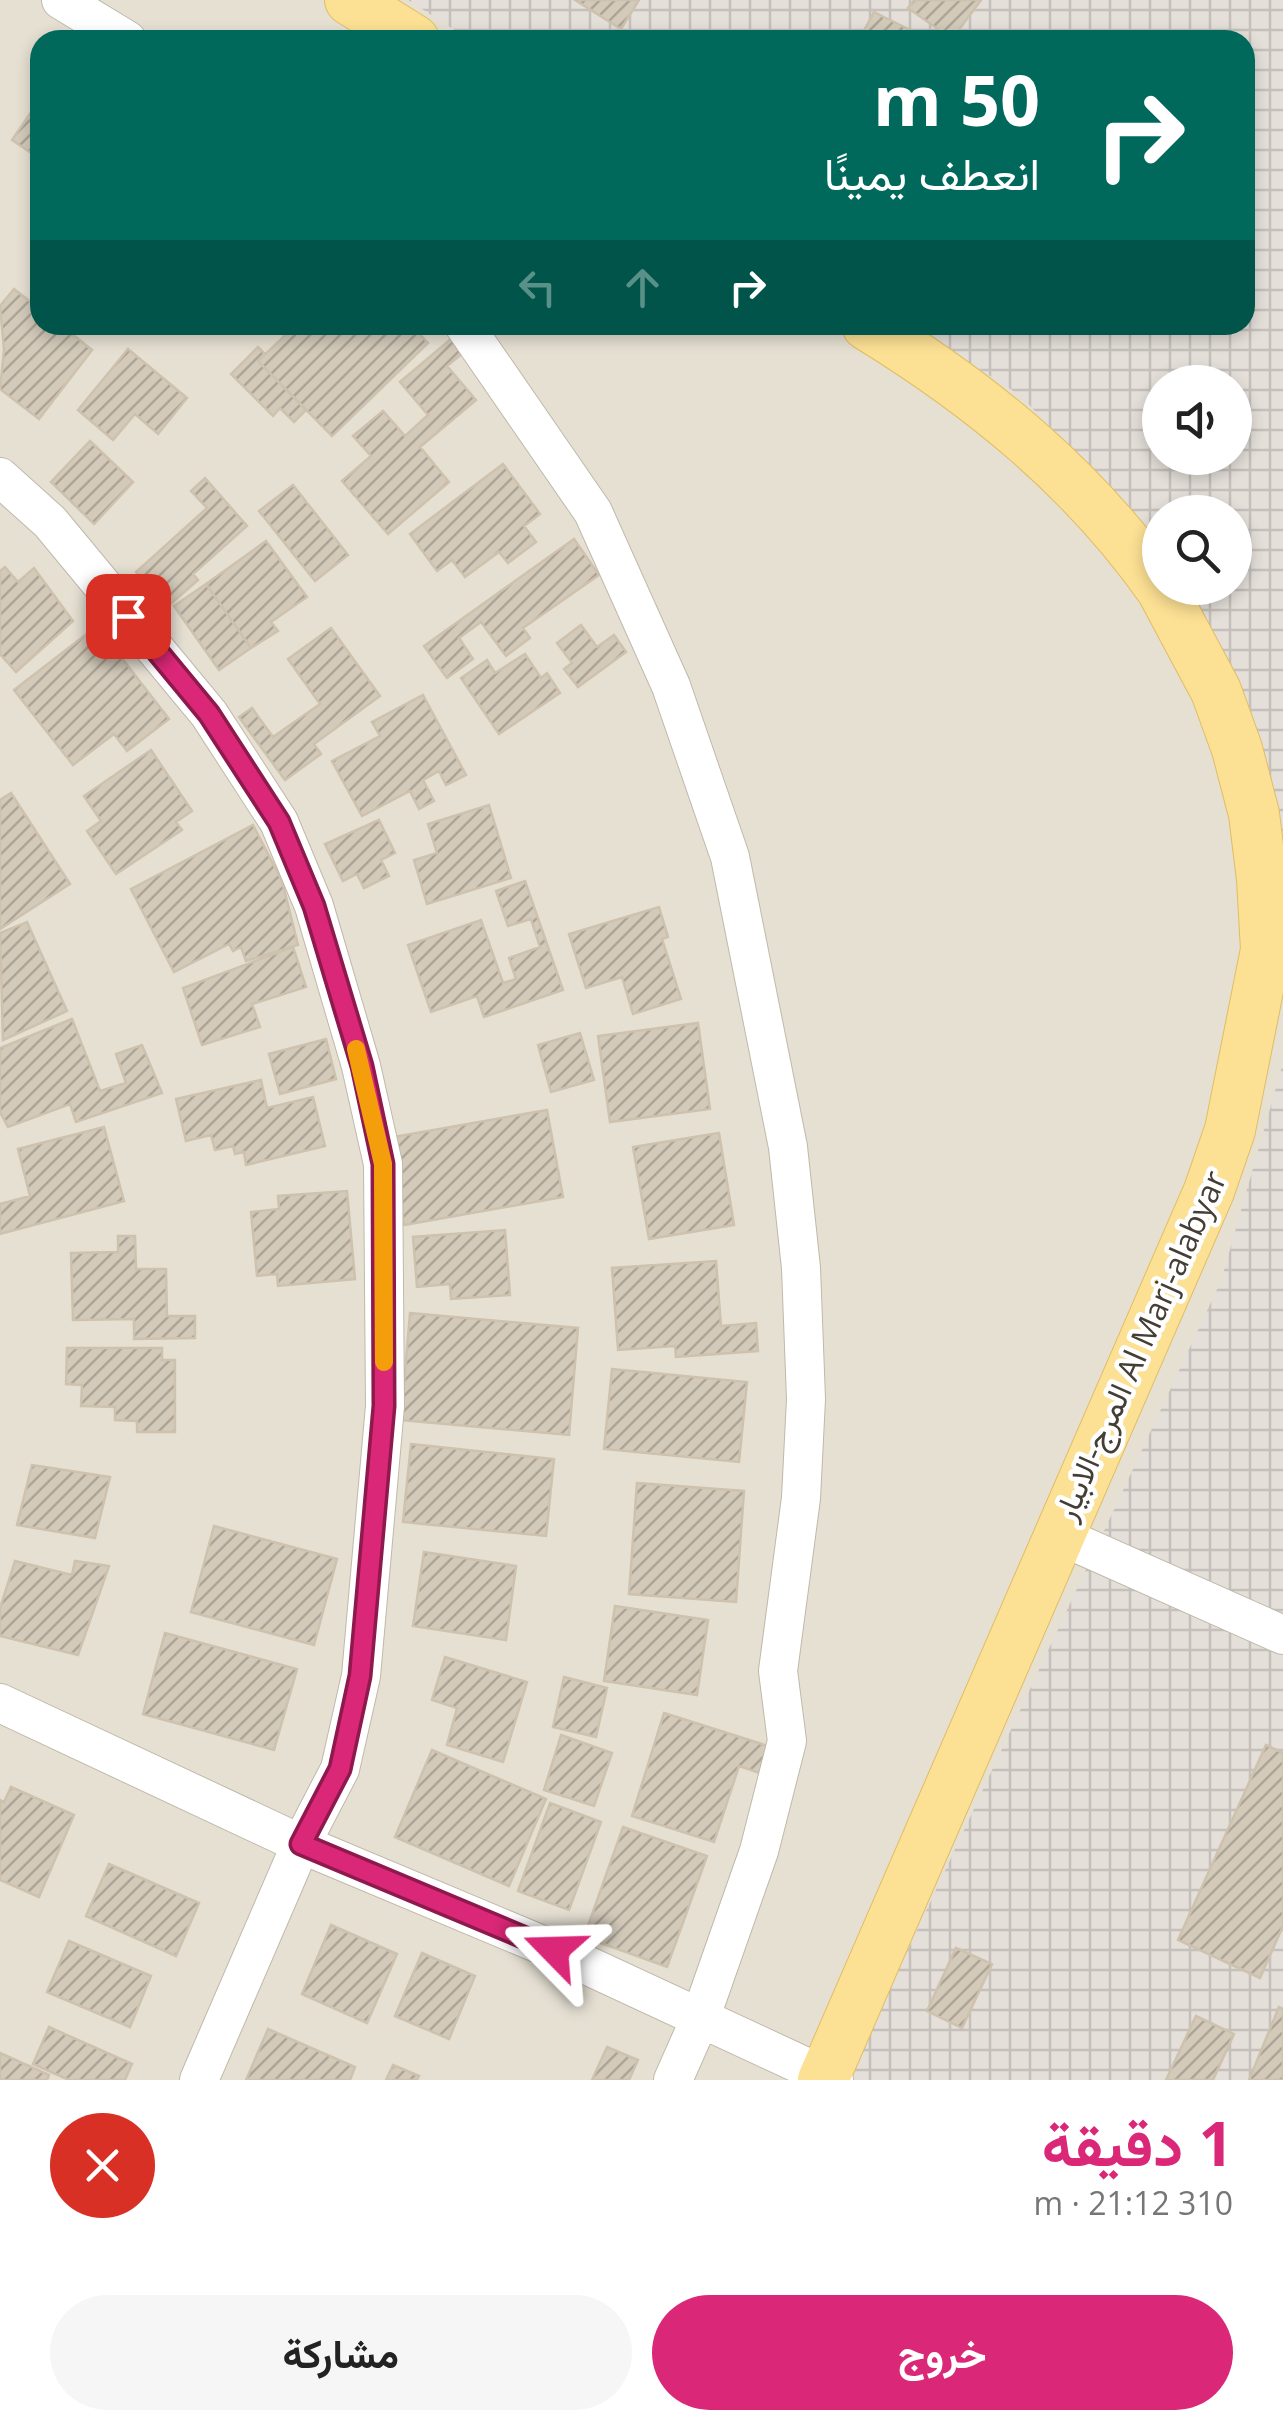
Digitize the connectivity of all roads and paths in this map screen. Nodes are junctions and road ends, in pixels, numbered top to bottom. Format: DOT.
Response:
graph roads {
  1 [pos="60,0"];
  2 [pos="350,0"];
  3 [pos="110,30"];
  4 [pos="398,30"];
  5 [pos="471,335"];
  6 [pos="882,335"];
  7 [pos="0,477"];
  8 [pos="1142,564"];
  9 [pos="1170,605"];
  10 [pos="1274,935"];
  11 [pos="1056,1534"];
  12 [pos="1283,1635"];
  13 [pos="0,1703"];
  14 [pos="301,1844"];
  15 [pos="700,2019"];
  16 [pos="827,2078"];
  17 [pos="198,2080"];
  18 [pos="673,2080"];
  1 -- 3 [label="street"];
  2 -- 4 [label="main road"];
  5 -- 15 [label="street"];
  6 -- 8 [label="main road, المرج-الابيار Al Marj-alabyar"];
  7 -- 14 [label="street"];
  9 -- 10 [label="main road, المرج-الابيار Al Marj-alabyar"];
  10 -- 11 [label="main road, المرج-الابيار Al Marj-alabyar"];
  11 -- 12 [label="street"];
  11 -- 16 [label="main road, المرج-الابيار Al Marj-alabyar"];
  13 -- 14 [label="street"];
  14 -- 15 [label="street"];
  14 -- 17 [label="street"];
  15 -- 16 [label="street"];
  15 -- 18 [label="street"];
}
